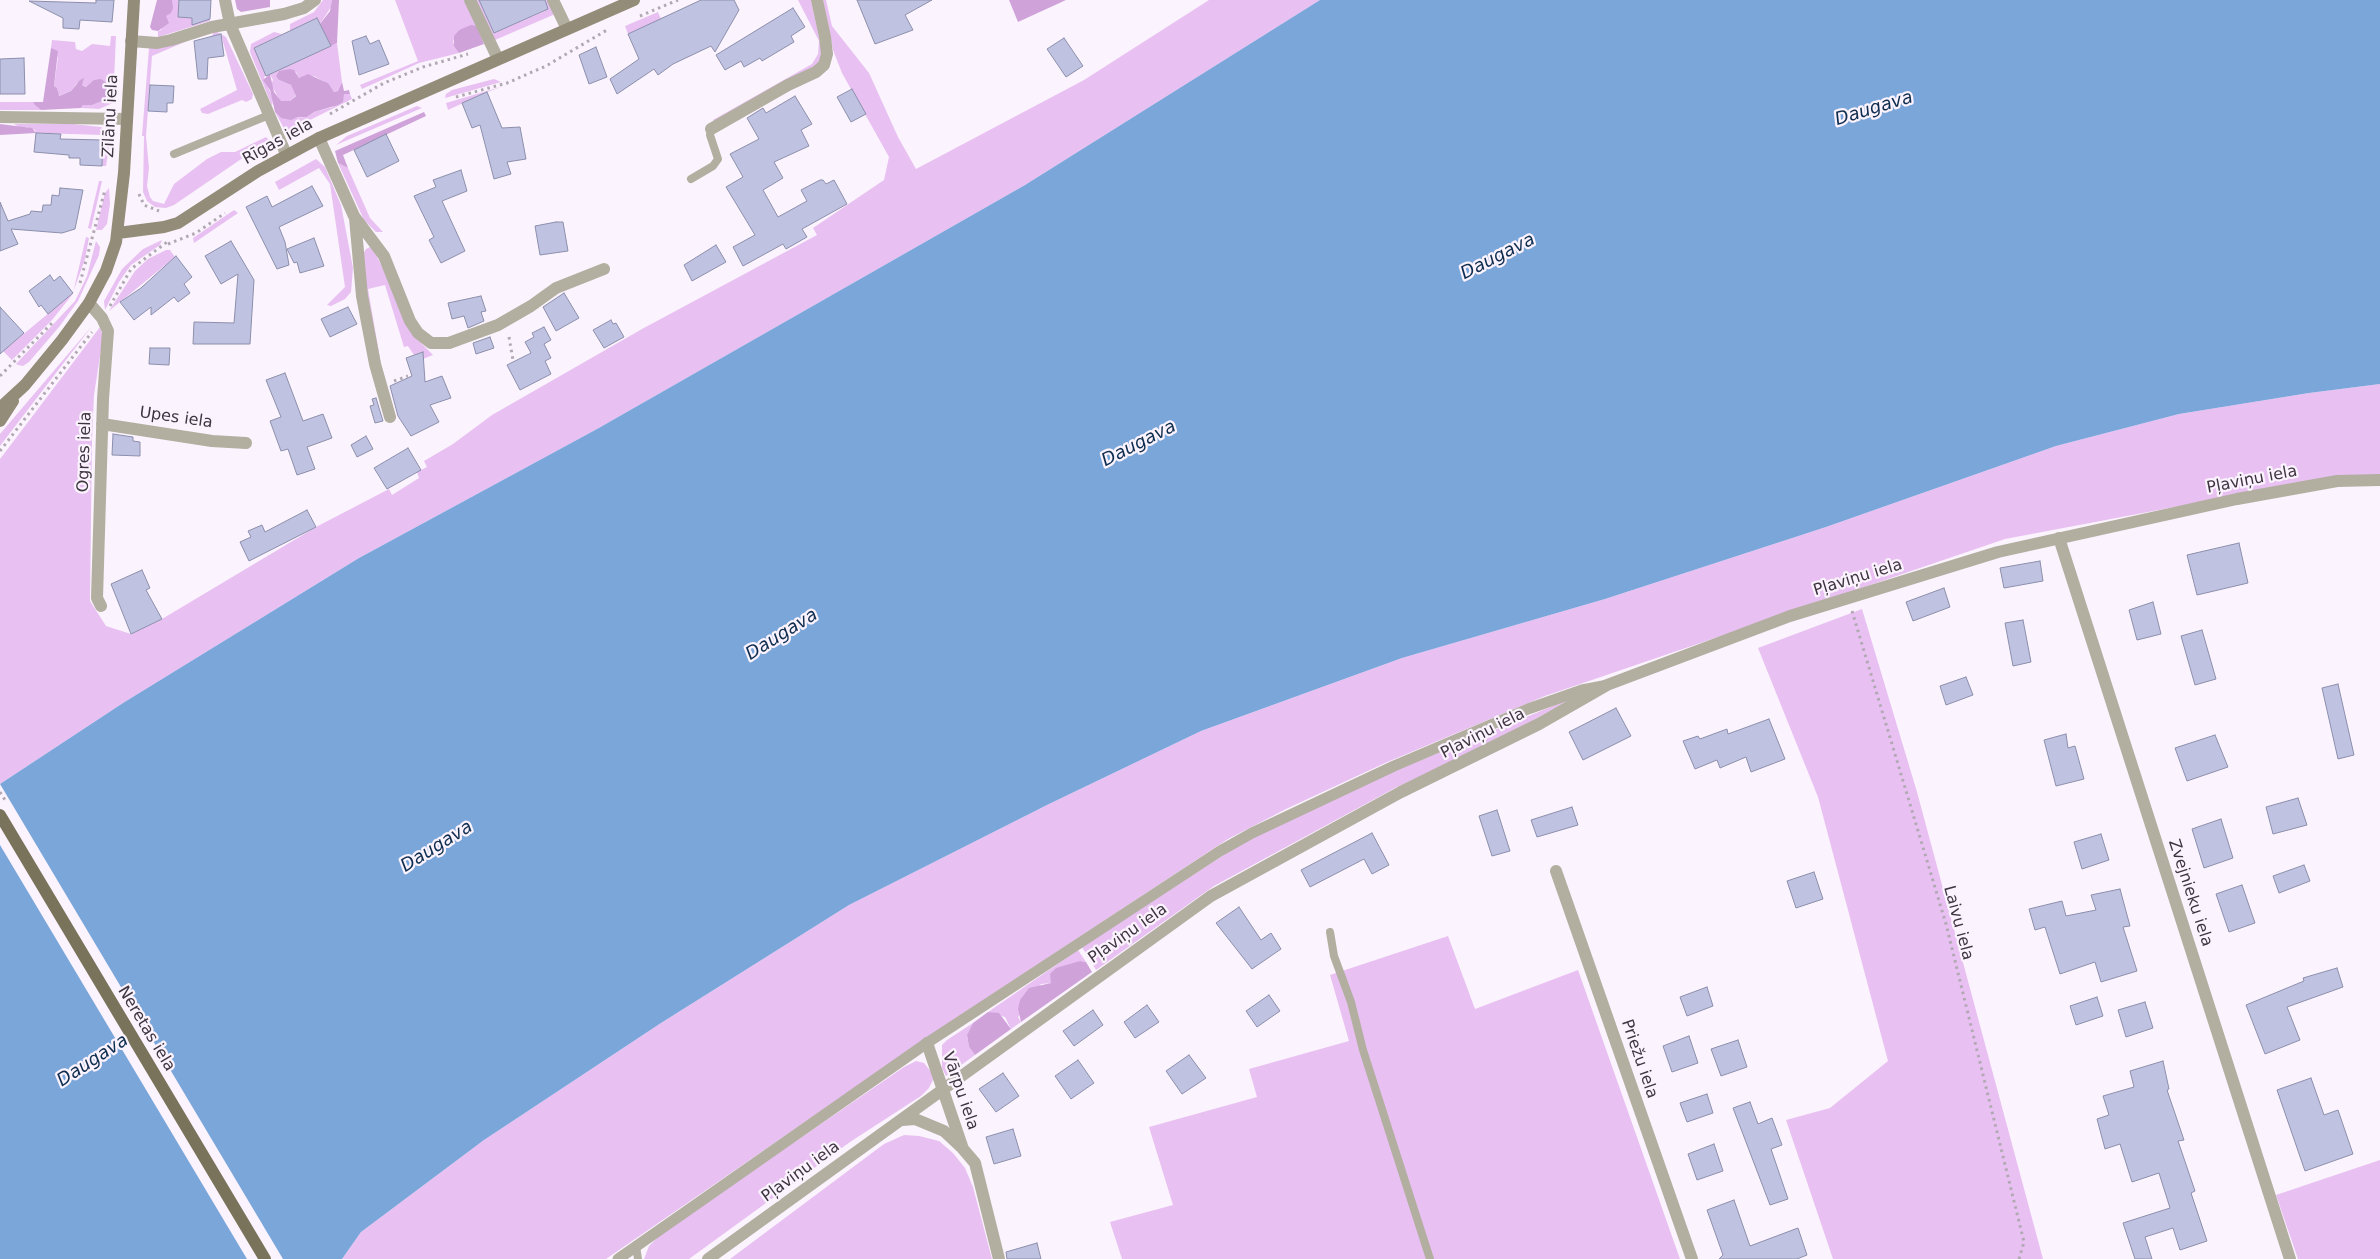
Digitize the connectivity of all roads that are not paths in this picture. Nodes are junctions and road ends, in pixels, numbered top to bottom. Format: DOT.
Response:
graph roads {
  1 [pos="134,0"];
  2 [pos="226,0"];
  3 [pos="315,0"];
  4 [pos="470,0"];
  5 [pos="553,0"];
  6 [pos="634,0"];
  7 [pos="817,0"];
  8 [pos="230,24"];
  9 [pos="567,29"];
  10 [pos="131,41"];
  11 [pos="498,59"];
  12 [pos="269,115"];
  13 [pos="0,117"];
  14 [pos="127,119"];
  15 [pos="711,129"];
  16 [pos="319,138"];
  17 [pos="174,154"];
  18 [pos="286,154"];
  19 [pos="691,179"];
  20 [pos="354,216"];
  21 [pos="118,233"];
  22 [pos="604,269"];
  23 [pos="89,303"];
  24 [pos="17,394"];
  25 [pos="0,408"];
  26 [pos="390,417"];
  27 [pos="0,421"];
  28 [pos="102,424"];
  29 [pos="246,443"];
  30 [pos="2380,480"];
  31 [pos="2059,538"];
  32 [pos="102,606"];
  33 [pos="1607,685"];
  34 [pos="0,815"];
  35 [pos="1556,871"];
  36 [pos="1330,932"];
  37 [pos="927,1043"];
  38 [pos="944,1089"];
  39 [pos="902,1120"];
  40 [pos="962,1149"];
  41 [pos="636,1246"];
  42 [pos="265,1259"];
  43 [pos="618,1259"];
  44 [pos="638,1259"];
  45 [pos="708,1259"];
  46 [pos="1000,1259"];
  47 [pos="1430,1259"];
  48 [pos="1692,1259"];
  49 [pos="2290,1259"];
  1 -- 10 [label="main road, Zīlānu iela"];
  2 -- 8 [label="street"];
  3 -- 8 [label="street"];
  4 -- 11 [label="street"];
  5 -- 9 [label="street"];
  6 -- 9 [label="main road, Rīgas iela"];
  7 -- 15 [label="street"];
  8 -- 10 [label="street"];
  8 -- 12 [label="street"];
  9 -- 11 [label="main road, Rīgas iela"];
  10 -- 14 [label="main road, Zīlānu iela"];
  11 -- 16 [label="main road, Rīgas iela"];
  12 -- 17 [label="lane"];
  12 -- 18 [label="street"];
  13 -- 14 [label="street"];
  14 -- 21 [label="main road, Zīlānu iela"];
  15 -- 19 [label="lane"];
  16 -- 18 [label="main road, Rīgas iela"];
  16 -- 20 [label="street"];
  18 -- 21 [label="main road, Rīgas iela"];
  20 -- 22 [label="street"];
  20 -- 26 [label="street"];
  21 -- 23 [label="main road"];
  23 -- 24 [label="main road"];
  23 -- 28 [label="street, Ogres iela"];
  24 -- 25 [label="main road"];
  24 -- 27 [label="main road"];
  28 -- 29 [label="street, Upes iela"];
  28 -- 32 [label="street, Ogres iela"];
  30 -- 31 [label="street, Pļaviņu iela"];
  31 -- 33 [label="street, Pļaviņu iela"];
  31 -- 49 [label="street, Zvejnieku iela"];
  33 -- 37 [label="street"];
  33 -- 38 [label="street, Pļaviņu iela"];
  34 -- 42 [label="main road, Neretas iela"];
  35 -- 48 [label="street, Priežu iela"];
  36 -- 47 [label="lane"];
  37 -- 38 [label="street, Vārpu iela"];
  37 -- 41 [label="street"];
  38 -- 39 [label="street, Pļaviņu iela"];
  38 -- 40 [label="street, Vārpu iela"];
  39 -- 40 [label="street, Vārpu iela"];
  39 -- 45 [label="street, Pļaviņu iela"];
  40 -- 46 [label="street, Vārpu iela"];
  41 -- 43 [label="street"];
  41 -- 44 [label="lane"];
}
